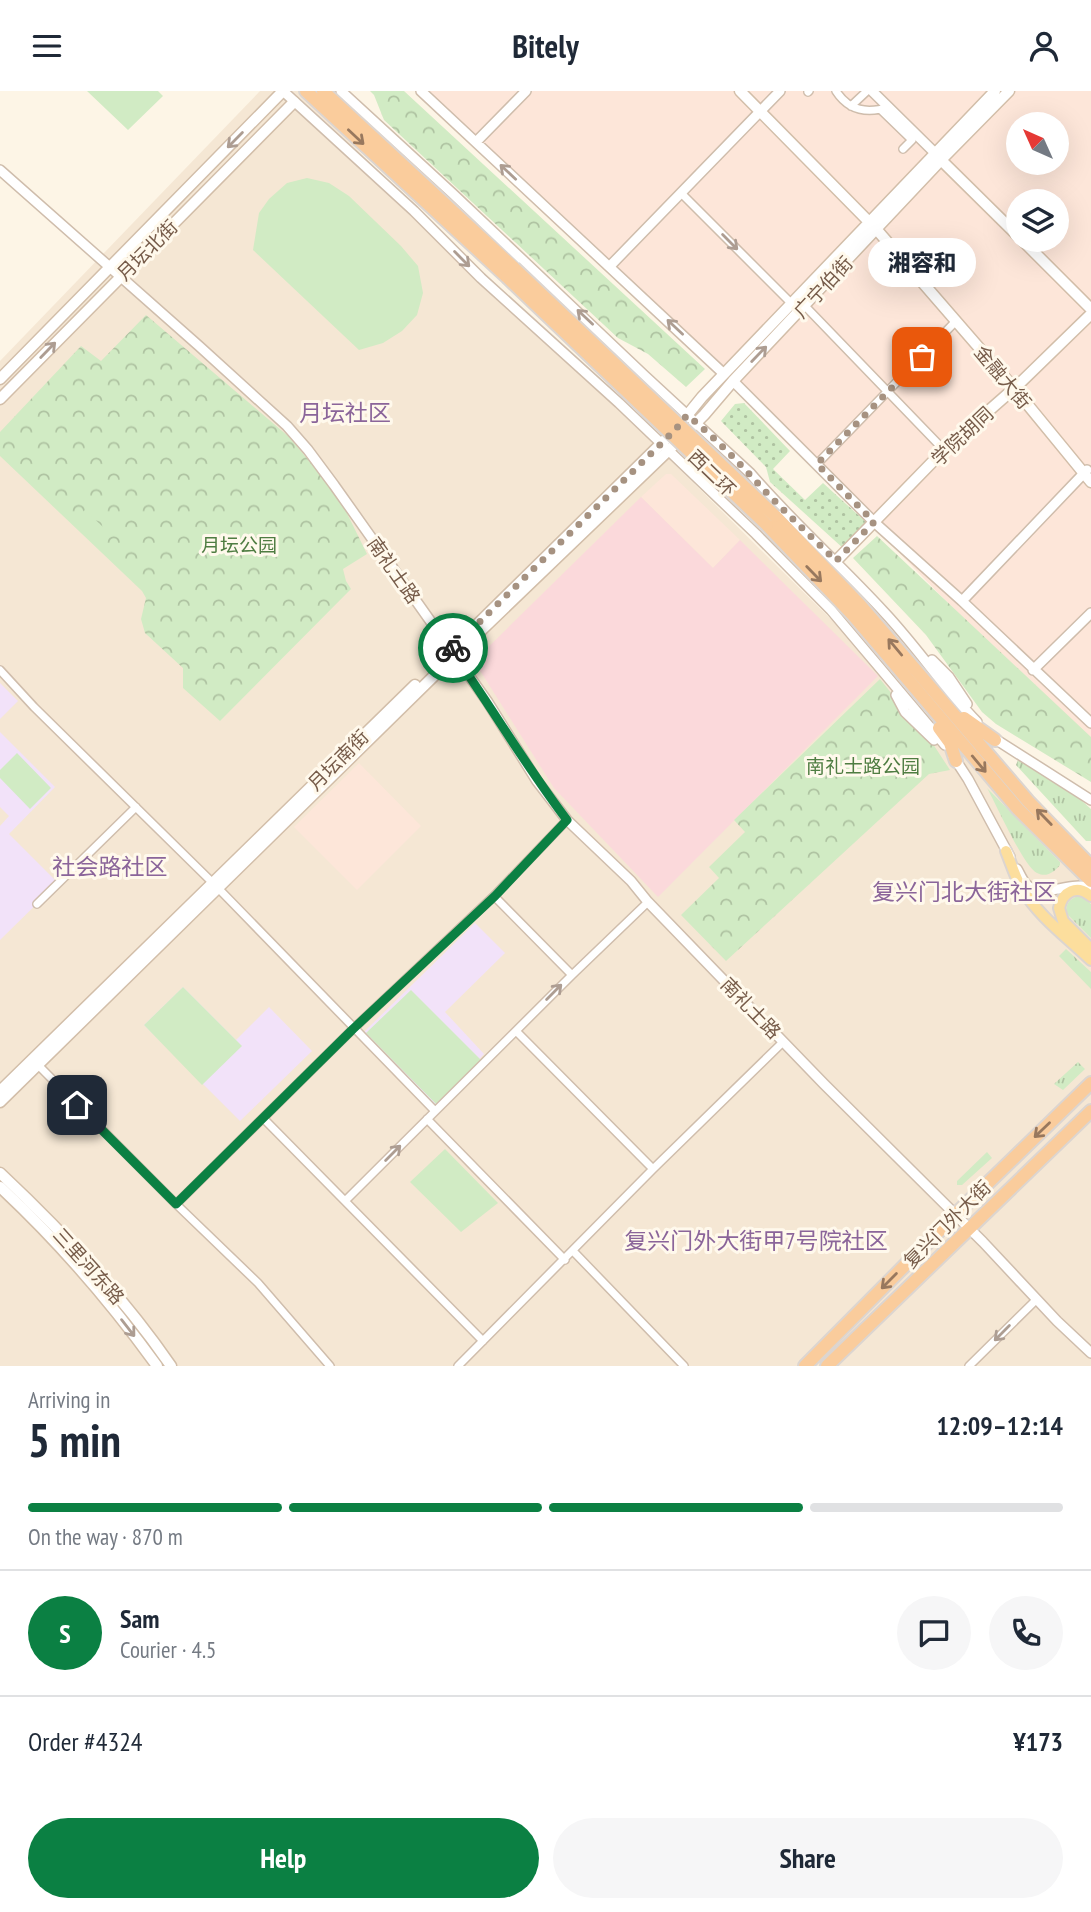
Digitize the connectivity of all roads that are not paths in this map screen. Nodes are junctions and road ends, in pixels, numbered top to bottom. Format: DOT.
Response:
graph roads {
  1 [pos="283,91"];
  2 [pos="305,91"];
  3 [pos="323,91"];
  4 [pos="341,91"];
  5 [pos="421,91"];
  6 [pos="526,91"];
  7 [pos="740,91"];
  8 [pos="780,91"];
  9 [pos="849,91"];
  10 [pos="869,91"];
  11 [pos="995,91"];
  12 [pos="1009,91"];
  13 [pos="839,95"];
  14 [pos="294,102"];
  15 [pos="851,106"];
  16 [pos="885,108"];
  17 [pos="763,109"];
  18 [pos="477,142"];
  19 [pos="903,149"];
  20 [pos="938,157"];
  21 [pos="0,170"];
  22 [pos="681,194"];
  23 [pos="870,219"];
  24 [pos="1006,224"];
  25 [pos="879,228"];
  26 [pos="1034,252"];
  27 [pos="610,266"];
  28 [pos="109,267"];
  29 [pos="120,277"];
  30 [pos="791,303"];
  31 [pos="805,306"];
  32 [pos="1091,309"];
  33 [pos="1091,314"];
  34 [pos="956,321"];
  35 [pos="724,374"];
  36 [pos="645,376"];
  37 [pos="0,379"];
  38 [pos="733,381"];
  39 [pos="1016,387"];
  40 [pos="632,390"];
  41 [pos="887,393"];
  42 [pos="0,399"];
  43 [pos="619,403"];
  44 [pos="687,415"];
  45 [pos="696,423"];
  46 [pos="679,433"];
  47 [pos="665,447"];
  48 [pos="944,450"];
  49 [pos="817,464"];
  50 [pos="1088,475"];
  51 [pos="771,520"];
  52 [pos="874,522"];
  53 [pos="836,561"];
  54 [pos="962,601"];
  55 [pos="1091,613"];
  56 [pos="453,653"];
  57 [pos="0,670"];
  58 [pos="1033,670"];
  59 [pos="936,704"];
  60 [pos="1091,723"];
  61 [pos="995,740"];
  62 [pos="956,761"];
  63 [pos="1090,798"];
  64 [pos="136,807"];
  65 [pos="567,820"];
  66 [pos="1006,851"];
  67 [pos="1091,866"];
  68 [pos="216,886"];
  69 [pos="1066,886"];
  70 [pos="1089,889"];
  71 [pos="495,896"];
  72 [pos="648,902"];
  73 [pos="37,904"];
  74 [pos="1091,949"];
  75 [pos="1091,960"];
  76 [pos="572,975"];
  77 [pos="353,1029"];
  78 [pos="516,1031"];
  79 [pos="783,1042"];
  80 [pos="38,1065"];
  81 [pos="1091,1083"];
  82 [pos="0,1091"];
  83 [pos="0,1102"];
  84 [pos="435,1111"];
  85 [pos="1091,1111"];
  86 [pos="263,1118"];
  87 [pos="428,1119"];
  88 [pos="653,1169"];
  89 [pos="0,1173"];
  90 [pos="0,1187"];
  91 [pos="345,1201"];
  92 [pos="176,1204"];
  93 [pos="954,1216"];
  94 [pos="969,1229"];
  95 [pos="573,1251"];
  96 [pos="565,1260"];
  97 [pos="1036,1300"];
  98 [pos="483,1341"];
  99 [pos="1091,1353"];
  100 [pos="157,1366"];
  101 [pos="170,1366"];
  102 [pos="330,1366"];
  103 [pos="458,1366"];
  104 [pos="684,1366"];
  105 [pos="805,1366"];
  106 [pos="827,1366"];
  107 [pos="969,1366"];
  1 -- 14 [label="street"];
  1 -- 28 [label="main road, 月坛北街, one-way"];
  2 -- 14 [label="street"];
  2 -- 51 [label="highway, 西二环, one-way, bridge"];
  3 -- 51 [label="highway, 西二环, bridge"];
  36 -- 4 [label="street, one-way"];
  5 -- 18 [label="street"];
  6 -- 18 [label="street"];
  7 -- 17 [label="main road"];
  8 -- 17 [label="street"];
  9 -- 13 [label="street"];
  10 -- 15 [label="street"];
  10 -- 16 [label="street"];
  11 -- 20 [label="main road, 广宁伯街"];
  12 -- 20 [label="main road, 广宁伯街"];
  13 -- 15 [label="street"];
  14 -- 29 [label="main road, 月坛北街"];
  14 -- 43 [label="street, one-way"];
  15 -- 16 [label="street"];
  16 -- 19 [label="street"];
  16 -- 20 [label="street"];
  17 -- 22 [label="street"];
  17 -- 23 [label="main road"];
  27 -- 18 [label="street, one-way"];
  20 -- 23 [label="main road, 广宁伯街"];
  20 -- 24 [label="main road"];
  20 -- 25 [label="main road, 广宁伯街"];
  21 -- 28 [label="street, 南礼士路"];
  22 -- 27 [label="street"];
  22 -- 30 [label="street, one-way"];
  23 -- 25 [label="main road"];
  23 -- 30 [label="main road, 广宁伯街"];
  25 -- 31 [label="main road, 广宁伯街"];
  25 -- 34 [label="main road, 金融大街"];
  25 -- 39 [label="main road, 金融大街"];
  26 -- 32 [label="main road"];
  35 -- 27 [label="street, one-way"];
  28 -- 29 [label="street, 南礼士路"];
  28 -- 37 [label="main road, 月坛北街"];
  42 -- 29 [label="main road, 月坛北街, one-way"];
  29 -- 56 [label="street, 南礼士路"];
  30 -- 35 [label="main road, 广宁伯街"];
  38 -- 31 [label="main road, 广宁伯街, one-way"];
  31 -- 41 [label="street"];
  33 -- 39 [label="main road, 学院胡同"];
  34 -- 39 [label="main road, 金融大街"];
  34 -- 41 [label="street"];
  35 -- 44 [label="main road, 广宁伯街"];
  36 -- 40 [label="street"];
  36 -- 44 [label="street"];
  38 -- 45 [label="main road, 广宁伯街"];
  38 -- 49 [label="street"];
  39 -- 48 [label="main road, 学院胡同"];
  39 -- 50 [label="main road, 金融大街"];
  40 -- 43 [label="street"];
  40 -- 46 [label="street"];
  41 -- 48 [label="street"];
  41 -- 49 [label="street"];
  43 -- 47 [label="street"];
  44 -- 45 [label="street"];
  44 -- 46 [label="main road, 广宁伯街"];
  45 -- 46 [label="main road, 广宁伯街"];
  45 -- 53 [label="street"];
  46 -- 47 [label="main road, 月坛南街"];
  47 -- 56 [label="main road, 月坛南街"];
  47 -- 62 [label="street"];
  48 -- 52 [label="main road, 学院胡同"];
  49 -- 52 [label="street"];
  50 -- 54 [label="street"];
  51 -- 59 [label="highway, 西二环"];
  52 -- 53 [label="main road, 学院胡同"];
  52 -- 54 [label="street"];
  53 -- 61 [label="street"];
  54 -- 58 [label="street"];
  55 -- 58 [label="street"];
  56 -- 65 [label="street, 南礼士路"];
  56 -- 68 [label="main road, 月坛南街"];
  57 -- 64 [label="street"];
  58 -- 60 [label="street"];
  59 -- 61 [label="highway"];
  59 -- 62 [label="highway"];
  67 -- 59 [label="highway, 西二环, one-way"];
  59 -- 70 [label="highway, 西二环, one-way"];
  61 -- 63 [label="street"];
  62 -- 66 [label="street"];
  64 -- 68 [label="street"];
  64 -- 73 [label="street"];
  65 -- 71 [label="street"];
  65 -- 72 [label="street, 南礼士路"];
  66 -- 69 [label="street"];
  66 -- 75 [label="main road"];
  68 -- 77 [label="street"];
  68 -- 80 [label="main road, 月坛南街"];
  68 -- 82 [label="main road, 月坛南街"];
  69 -- 70 [label="main road"];
  70 -- 74 [label="main road"];
  71 -- 76 [label="street"];
  71 -- 77 [label="street"];
  72 -- 76 [label="street"];
  72 -- 79 [label="street, 南礼士路"];
  78 -- 76 [label="street, one-way"];
  77 -- 84 [label="street"];
  77 -- 86 [label="street"];
  78 -- 84 [label="street"];
  78 -- 88 [label="street"];
  79 -- 88 [label="street"];
  79 -- 93 [label="street, 南礼士路"];
  80 -- 83 [label="main road, 月坛南街"];
  80 -- 92 [label="street"];
  81 -- 93 [label="highway, 复兴门外大街, one-way"];
  84 -- 87 [label="street"];
  85 -- 94 [label="highway, 复兴门外大街"];
  86 -- 91 [label="street"];
  86 -- 92 [label="street"];
  91 -- 87 [label="street, one-way"];
  87 -- 96 [label="street"];
  88 -- 95 [label="street"];
  89 -- 101 [label="main road, 三里河东路"];
  90 -- 100 [label="main road, 三里河东路, one-way"];
  91 -- 98 [label="street"];
  92 -- 102 [label="street"];
  93 -- 94 [label="street, 南礼士路"];
  93 -- 105 [label="highway, 复兴门外大街, one-way"];
  94 -- 97 [label="street, 南礼士路"];
  94 -- 106 [label="highway, 复兴门外大街"];
  95 -- 96 [label="street"];
  95 -- 104 [label="street"];
  96 -- 98 [label="street"];
  97 -- 99 [label="street, 南礼士路"];
  97 -- 107 [label="street, one-way"];
  98 -- 103 [label="street"];
}
